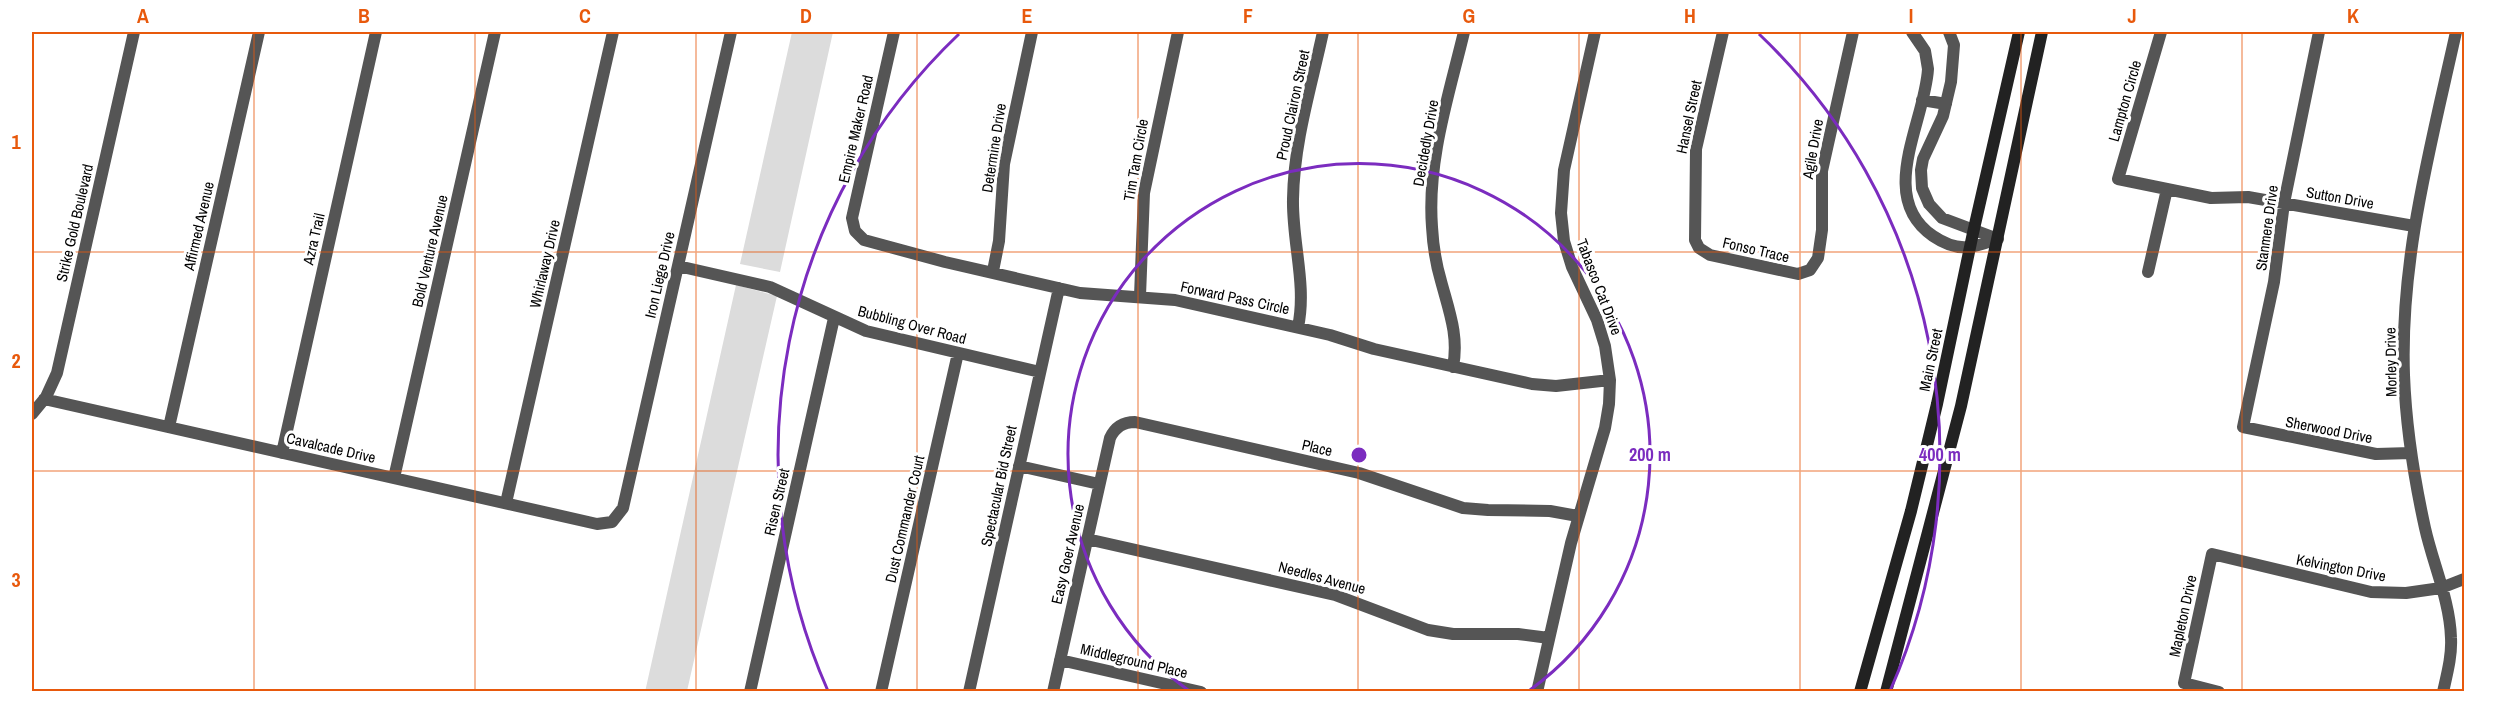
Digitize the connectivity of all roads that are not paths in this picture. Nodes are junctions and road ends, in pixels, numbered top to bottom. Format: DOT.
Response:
graph roads {
  1 [pos="134,32"];
  2 [pos="258,32"];
  3 [pos="376,32"];
  4 [pos="495,32"];
  5 [pos="613,32"];
  6 [pos="731,32"];
  7 [pos="894,32"];
  8 [pos="1032,32"];
  9 [pos="1178,32"];
  10 [pos="1323,32"];
  11 [pos="1464,32"];
  12 [pos="1595,32"];
  13 [pos="1723,32"];
  14 [pos="1853,32"];
  15 [pos="1912,32"];
  16 [pos="1949,32"];
  17 [pos="2019,32"];
  18 [pos="2042,32"];
  19 [pos="2161,32"];
  20 [pos="2319,32"];
  21 [pos="2456,32"];
  22 [pos="1922,100"];
  23 [pos="1946,104"];
  24 [pos="2118,179"];
  25 [pos="2167,189"];
  26 [pos="2284,203"];
  27 [pos="2414,226"];
  28 [pos="1974,229"];
  29 [pos="856,232"];
  30 [pos="1998,239"];
  31 [pos="1698,246"];
  32 [pos="1970,249"];
  33 [pos="678,266"];
  34 [pos="1810,270"];
  35 [pos="993,271"];
  36 [pos="2148,272"];
  37 [pos="1059,288"];
  38 [pos="1140,296"];
  39 [pos="834,318"];
  40 [pos="1298,327"];
  41 [pos="958,353"];
  42 [pos="1453,367"];
  43 [pos="1040,372"];
  44 [pos="1610,380"];
  45 [pos="44,399"];
  46 [pos="32,414"];
  47 [pos="1120,425"];
  48 [pos="169,427"];
  49 [pos="2243,428"];
  50 [pos="282,453"];
  51 [pos="2411,453"];
  52 [pos="1018,466"];
  53 [pos="394,478"];
  54 [pos="1100,484"];
  55 [pos="506,503"];
  56 [pos="1911,512"];
  57 [pos="1578,516"];
  58 [pos="1933,517"];
  59 [pos="612,522"];
  60 [pos="1087,539"];
  61 [pos="2212,554"];
  62 [pos="2464,579"];
  63 [pos="2440,588"];
  64 [pos="1549,638"];
  65 [pos="1060,660"];
  66 [pos="750,692"];
  67 [pos="881,692"];
  68 [pos="969,692"];
  69 [pos="1053,692"];
  70 [pos="1202,692"];
  71 [pos="1537,692"];
  72 [pos="1860,692"];
  73 [pos="1886,692"];
  74 [pos="2219,692"];
  75 [pos="2444,692"];
  1 -- 45 [label="street, Strike Gold Boulevard"];
  2 -- 48 [label="street, Affirmed Avenue"];
  3 -- 50 [label="street, Azra Trail"];
  4 -- 53 [label="street, Bold Venture Avenue"];
  5 -- 55 [label="street, Whirlaway Drive"];
  6 -- 33 [label="street, Iron Liege Drive"];
  7 -- 29 [label="street, Empire Maker Road"];
  8 -- 35 [label="street, Determine Drive"];
  9 -- 38 [label="street, Tim Tam Circle"];
  10 -- 40 [label="street, Proud Clairon Street"];
  11 -- 42 [label="street, Decidedly Drive"];
  12 -- 44 [label="street, Tabasco Cat Drive"];
  13 -- 31 [label="street, Hansel Street"];
  14 -- 34 [label="street, Agile Drive"];
  15 -- 22 [label="street"];
  16 -- 23 [label="street"];
  17 -- 28 [label="main road, Main Street"];
  18 -- 30 [label="main road"];
  19 -- 24 [label="street, Lampton Circle"];
  20 -- 26 [label="street, Stanmere Drive"];
  21 -- 27 [label="street, Morley Drive"];
  22 -- 23 [label="street"];
  22 -- 32 [label="street"];
  23 -- 28 [label="street"];
  24 -- 25 [label="street, Sutton Drive"];
  25 -- 26 [label="street, Sutton Drive"];
  25 -- 36 [label="street"];
  26 -- 27 [label="street, Sutton Drive"];
  26 -- 49 [label="street, Stanmere Drive"];
  27 -- 51 [label="street, Morley Drive"];
  28 -- 30 [label="street"];
  28 -- 32 [label="main road, Main Street"];
  29 -- 35 [label="street, Forward Pass Circle"];
  30 -- 32 [label="street"];
  30 -- 58 [label="main road"];
  31 -- 34 [label="street, Fonso Trace"];
  32 -- 56 [label="main road, Main Street"];
  33 -- 39 [label="street, Bubbling Over Road"];
  33 -- 59 [label="street, Iron Liege Drive"];
  35 -- 37 [label="street, Forward Pass Circle"];
  37 -- 38 [label="street, Forward Pass Circle"];
  37 -- 43 [label="street, Spectacular Bid Street"];
  38 -- 40 [label="street, Forward Pass Circle"];
  39 -- 41 [label="street, Bubbling Over Road"];
  39 -- 66 [label="street, Risen Street"];
  40 -- 42 [label="street, Forward Pass Circle"];
  41 -- 43 [label="street, Bubbling Over Road"];
  41 -- 67 [label="street, Dust Commander Court"];
  42 -- 44 [label="street, Forward Pass Circle"];
  43 -- 52 [label="street, Spectacular Bid Street"];
  44 -- 57 [label="street, Tabasco Cat Drive"];
  45 -- 46 [label="street, Strike Gold Boulevard"];
  45 -- 48 [label="street, Cavalcade Drive"];
  47 -- 54 [label="street, Easy Goer Avenue"];
  47 -- 57 [label="street, Place"];
  48 -- 50 [label="street, Cavalcade Drive"];
  49 -- 51 [label="street, Sherwood Drive"];
  50 -- 53 [label="street, Cavalcade Drive"];
  51 -- 63 [label="street, Morley Drive"];
  52 -- 54 [label="street"];
  52 -- 68 [label="street, Spectacular Bid Street"];
  53 -- 55 [label="street, Cavalcade Drive"];
  54 -- 60 [label="street, Easy Goer Avenue"];
  55 -- 59 [label="street, Cavalcade Drive"];
  56 -- 58 [label="main road"];
  56 -- 72 [label="main road, Main Street"];
  57 -- 64 [label="street, Tabasco Cat Drive"];
  58 -- 73 [label="main road"];
  60 -- 64 [label="street, Needles Avenue"];
  60 -- 65 [label="street, Easy Goer Avenue"];
  61 -- 63 [label="street, Kelvington Drive"];
  61 -- 74 [label="street, Mapleton Drive"];
  62 -- 63 [label="street, Kelvington Drive"];
  63 -- 75 [label="street, Morley Drive"];
  64 -- 71 [label="street, Tabasco Cat Drive"];
  65 -- 69 [label="street, Easy Goer Avenue"];
  65 -- 70 [label="street, Middleground Place"];
}
